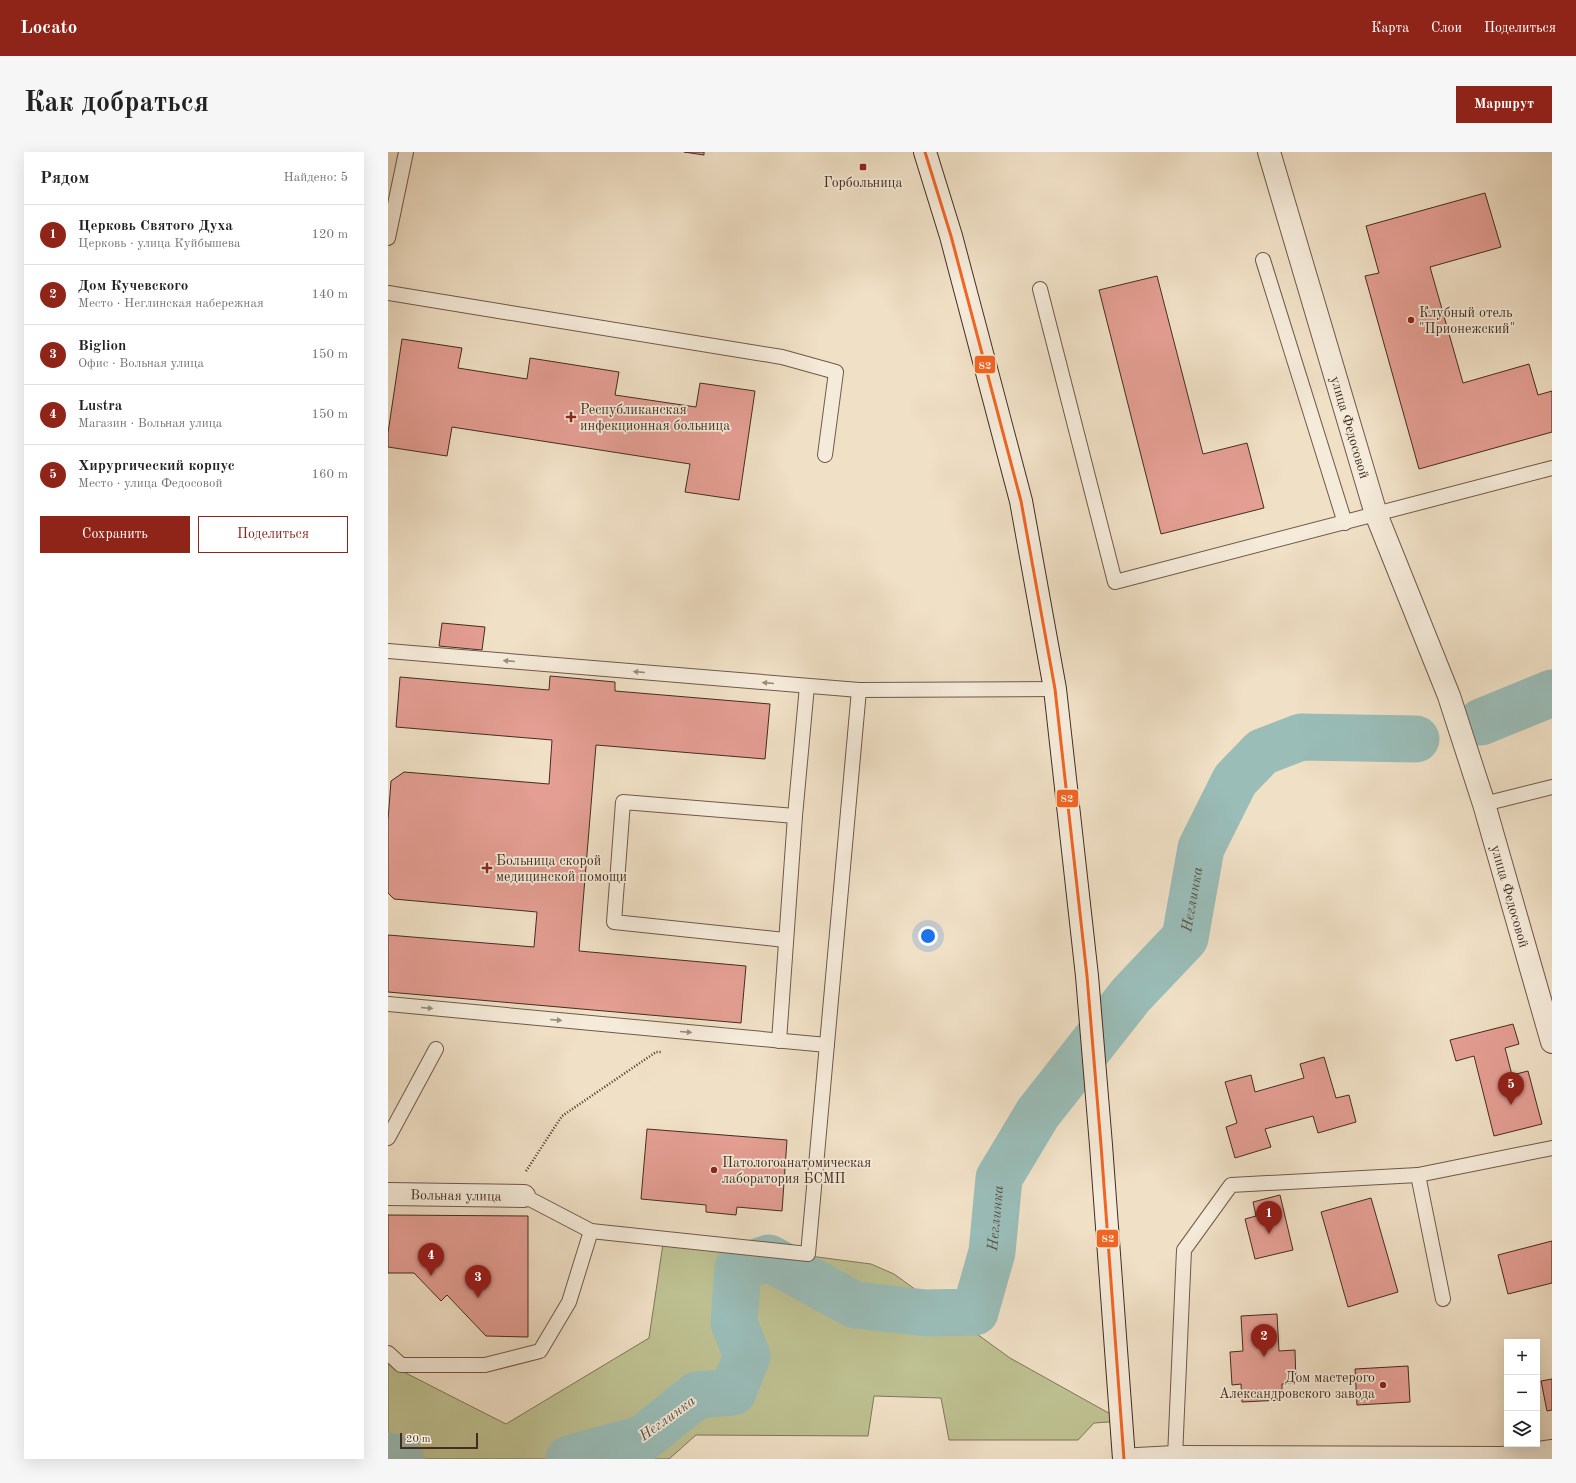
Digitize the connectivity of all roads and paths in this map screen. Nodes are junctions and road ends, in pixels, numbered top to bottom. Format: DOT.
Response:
graph roads {
  1 [pos="406,152"];
  2 [pos="925,152"];
  3 [pos="1268,152"];
  4 [pos="388,238"];
  5 [pos="1263,260"];
  6 [pos="1040,289"];
  7 [pos="388,293"];
  8 [pos="826,455"];
  9 [pos="1552,468"];
  10 [pos="1376,514"];
  11 [pos="1344,523"];
  12 [pos="388,651"];
  13 [pos="807,686"];
  14 [pos="1055,689"];
  15 [pos="859,690"];
  16 [pos="1552,787"];
  17 [pos="1484,804"];
  18 [pos="795,816"];
  19 [pos="785,940"];
  20 [pos="388,1004"];
  21 [pos="1547,1004"];
  22 [pos="779,1041"];
  23 [pos="1552,1042"];
  24 [pos="826,1045"];
  25 [pos="436,1049"];
  26 [pos="663,1052"];
  27 [pos="388,1138"];
  28 [pos="1552,1148"];
  29 [pos="1418,1175"];
  30 [pos="388,1194"];
  31 [pos="517,1196"];
  32 [pos="591,1231"];
  33 [pos="1443,1299"];
  34 [pos="388,1353"];
  35 [pos="1552,1451"];
  36 [pos="1175,1458"];
  37 [pos="1124,1459"];
  38 [pos="1137,1459"];
  1 -- 4 [label="lane"];
  2 -- 14 [label="street"];
  3 -- 10 [label="street, улица Федосовой"];
  5 -- 11 [label="lane"];
  6 -- 11 [label="lane"];
  7 -- 8 [label="lane"];
  9 -- 10 [label="lane"];
  10 -- 11 [label="lane"];
  10 -- 17 [label="street, улица Федосовой"];
  13 -- 12 [label="lane, one-way"];
  13 -- 15 [label="lane"];
  13 -- 18 [label="lane"];
  14 -- 15 [label="lane"];
  14 -- 37 [label="street"];
  15 -- 24 [label="lane"];
  16 -- 17 [label="lane"];
  17 -- 21 [label="street, улица Федосовой"];
  18 -- 19 [label="lane"];
  18 -- 19 [label="lane"];
  19 -- 22 [label="lane"];
  20 -- 22 [label="lane, one-way"];
  21 -- 23 [label="street, улица Федосовой"];
  22 -- 24 [label="lane"];
  24 -- 32 [label="lane"];
  25 -- 27 [label="lane"];
  26 -- 31 [label="path"];
  28 -- 29 [label="lane"];
  29 -- 33 [label="lane"];
  29 -- 36 [label="lane"];
  30 -- 31 [label="street, Вольная улица"];
  31 -- 32 [label="lane"];
  32 -- 34 [label="lane"];
  35 -- 36 [label="street"];
  36 -- 38 [label="street"];
}
